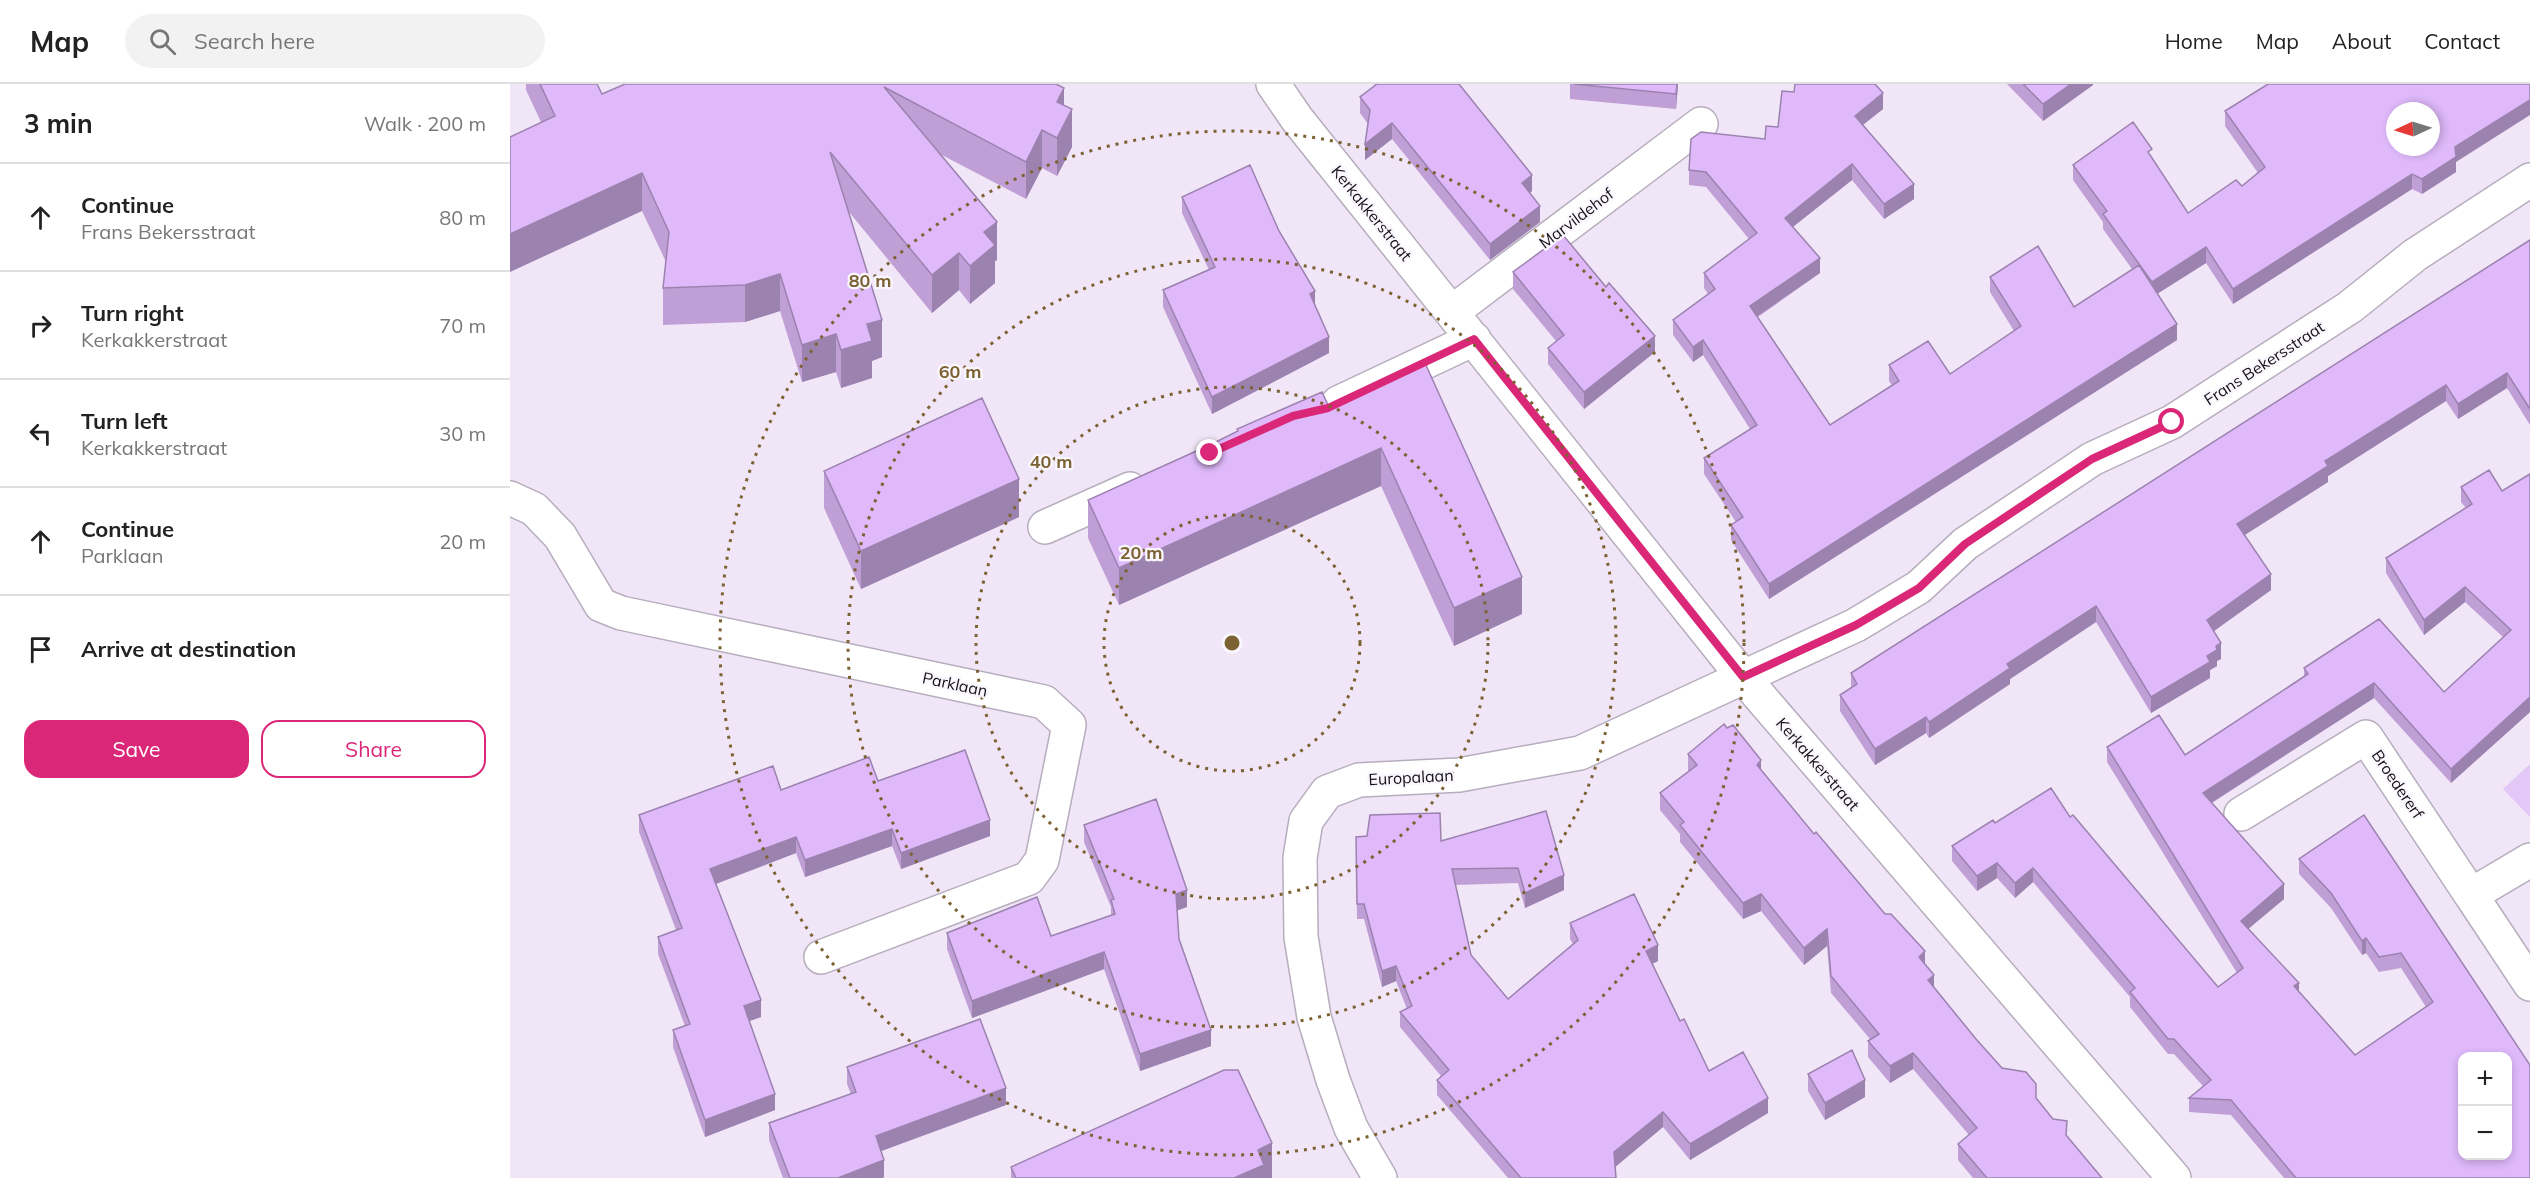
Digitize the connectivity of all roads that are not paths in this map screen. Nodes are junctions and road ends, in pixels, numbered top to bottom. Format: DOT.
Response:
graph roads {
  1 [pos="1274,84"];
  2 [pos="1701,124"];
  3 [pos="2530,180"];
  4 [pos="1452,312"];
  5 [pos="1474,339"];
  6 [pos="1319,410"];
  7 [pos="1158,476"];
  8 [pos="510,498"];
  9 [pos="1045,527"];
  10 [pos="1743,677"];
  11 [pos="2241,814"];
  12 [pos="2530,860"];
  13 [pos="2471,895"];
  14 [pos="821,957"];
  15 [pos="2530,984"];
  16 [pos="1380,1178"];
  17 [pos="2174,1178"];
  1 -- 4 [label="street, Kerkakkerstraat"];
  2 -- 4 [label="street, Marvildehof"];
  3 -- 10 [label="street, Frans Bekersstraat"];
  4 -- 5 [label="street, Kerkakkerstraat"];
  5 -- 6 [label="street"];
  5 -- 10 [label="street, Kerkakkerstraat"];
  7 -- 9 [label="street"];
  8 -- 14 [label="street, Parklaan"];
  10 -- 16 [label="street, Europalaan"];
  10 -- 17 [label="street, Kerkakkerstraat"];
  11 -- 13 [label="street, Broedererf"];
  12 -- 13 [label="street"];
  13 -- 15 [label="street"];
}
